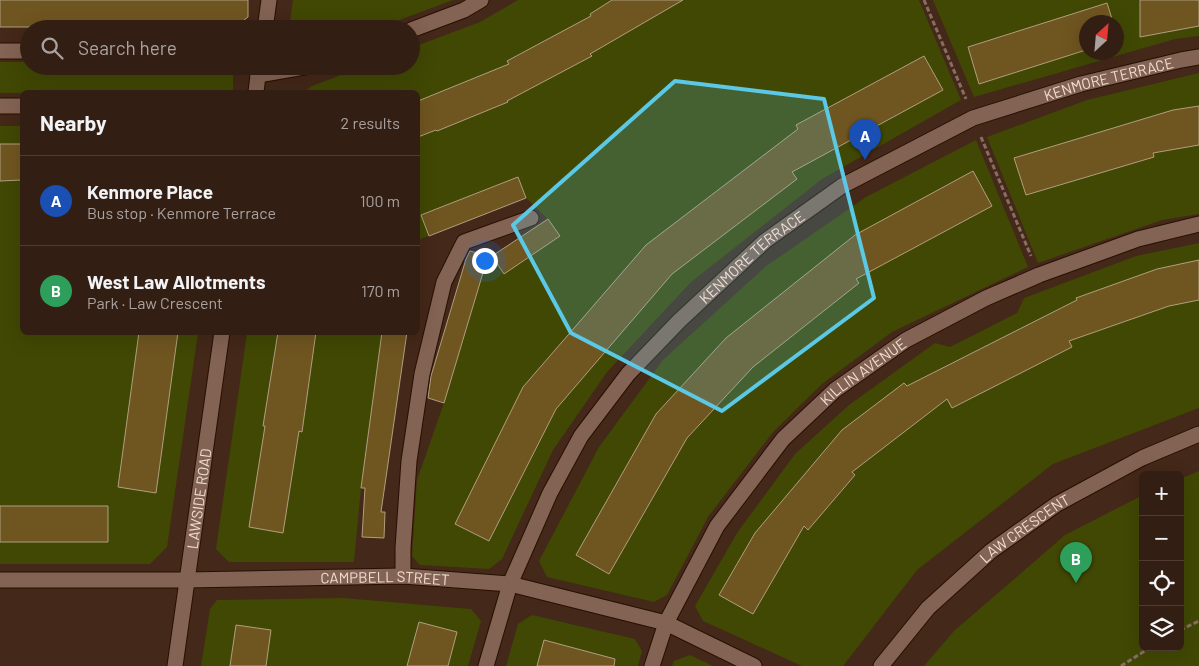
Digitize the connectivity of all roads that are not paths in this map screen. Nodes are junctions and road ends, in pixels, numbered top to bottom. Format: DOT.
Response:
graph roads {
  1 [pos="269,0"];
  2 [pos="481,0"];
  3 [pos="266,20"];
  4 [pos="420,27"];
  5 [pos="0,51"];
  6 [pos="20,51"];
  7 [pos="1199,57"];
  8 [pos="258,75"];
  9 [pos="256,90"];
  10 [pos="0,106"];
  11 [pos="20,106"];
  12 [pos="531,218"];
  13 [pos="1199,224"];
  14 [pos="222,335"];
  15 [pos="1199,434"];
  16 [pos="403,576"];
  17 [pos="0,580"];
  18 [pos="186,580"];
  19 [pos="510,584"];
  20 [pos="666,623"];
  21 [pos="175,666"];
  22 [pos="486,666"];
  23 [pos="652,666"];
  24 [pos="754,666"];
  25 [pos="881,666"];
  1 -- 3 [label="street"];
  2 -- 4 [label="street"];
  5 -- 6 [label="street"];
  7 -- 19 [label="street, KENMORE TERRACE"];
  8 -- 9 [label="street"];
  10 -- 11 [label="street"];
  12 -- 16 [label="street"];
  13 -- 20 [label="street, KILLIN AVENUE"];
  14 -- 18 [label="street, LAWSIDE ROAD"];
  15 -- 25 [label="street, LAW CRESCENT"];
  16 -- 18 [label="street, CAMPBELL STREET"];
  16 -- 19 [label="street, CAMPBELL STREET"];
  17 -- 18 [label="street, CAMPBELL STREET"];
  18 -- 21 [label="street, LAWSIDE ROAD"];
  19 -- 20 [label="street, CAMPBELL STREET"];
  19 -- 22 [label="street, KENMORE TERRACE"];
  20 -- 23 [label="street, KILLIN AVENUE"];
  20 -- 24 [label="street, CAMPBELL STREET"];
}
